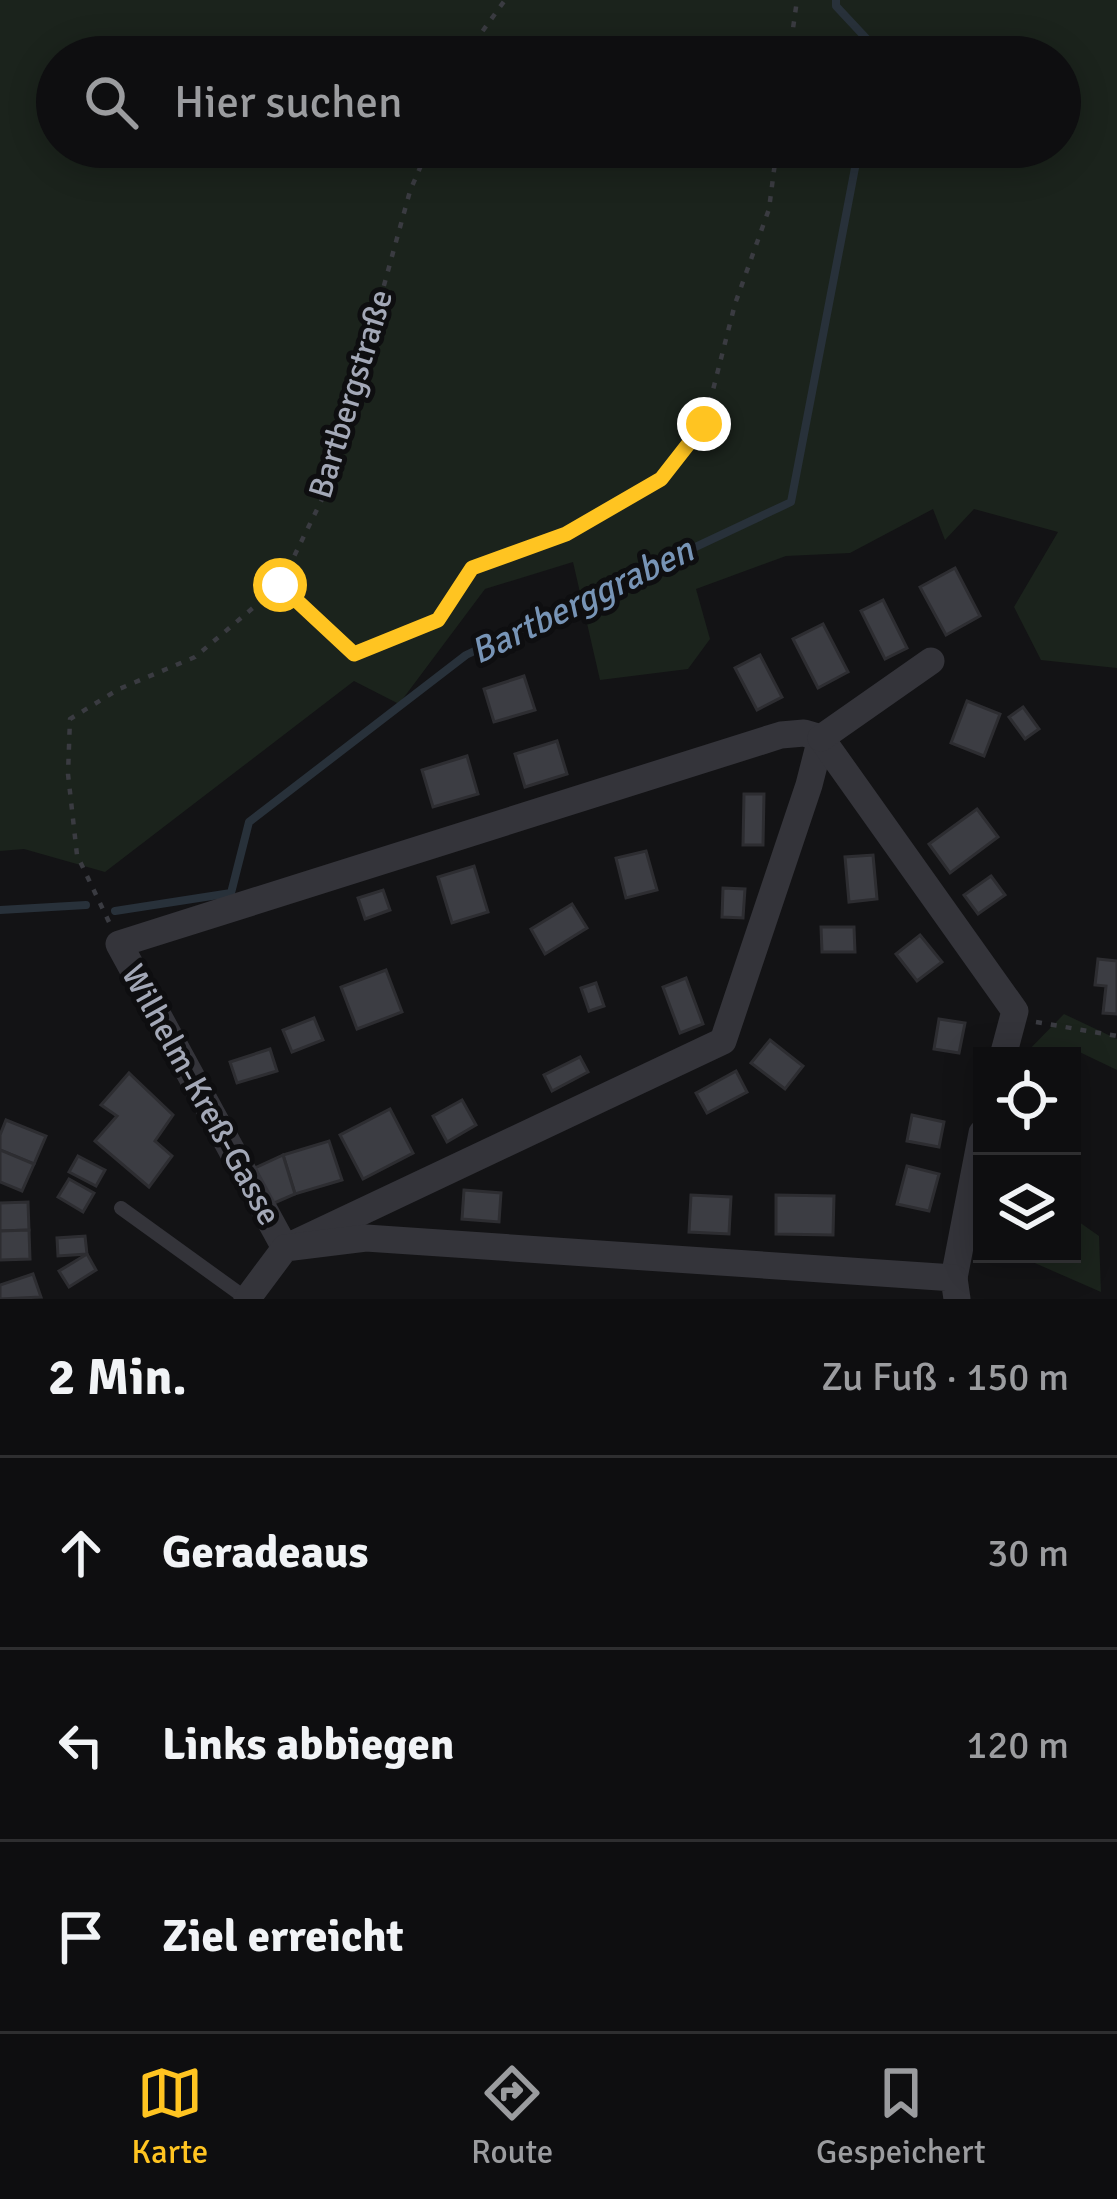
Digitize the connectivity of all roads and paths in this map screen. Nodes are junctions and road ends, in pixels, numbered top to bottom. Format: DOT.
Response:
graph roads {
  1 [pos="505,0"];
  2 [pos="797,0"];
  3 [pos="479,36"];
  4 [pos="792,36"];
  5 [pos="420,168"];
  6 [pos="774,168"];
  7 [pos="280,585"];
  8 [pos="931,661"];
  9 [pos="820,738"];
  10 [pos="119,944"];
  11 [pos="1015,1011"];
  12 [pos="1117,1036"];
  13 [pos="1005,1047"];
  14 [pos="978,1155"];
  15 [pos="121,1208"];
  16 [pos="285,1248"];
  17 [pos="956,1289"];
  18 [pos="247,1299"];
  1 -- 3 [label="path"];
  2 -- 4 [label="path"];
  5 -- 7 [label="path, Bartbergstraße"];
  6 -- 7 [label="path"];
  7 -- 10 [label="path, Bartbergstraße"];
  8 -- 9 [label="street"];
  9 -- 10 [label="street, Wilhelm-Kreß-Gasse"];
  9 -- 11 [label="street"];
  9 -- 16 [label="street, Wilhelm-Kreß-Gasse"];
  10 -- 16 [label="street, Wilhelm-Kreß-Gasse"];
  11 -- 12 [label="path"];
  11 -- 13 [label="street"];
  14 -- 17 [label="street"];
  15 -- 18 [label="lane"];
  16 -- 17 [label="street"];
  16 -- 18 [label="street"];
}
